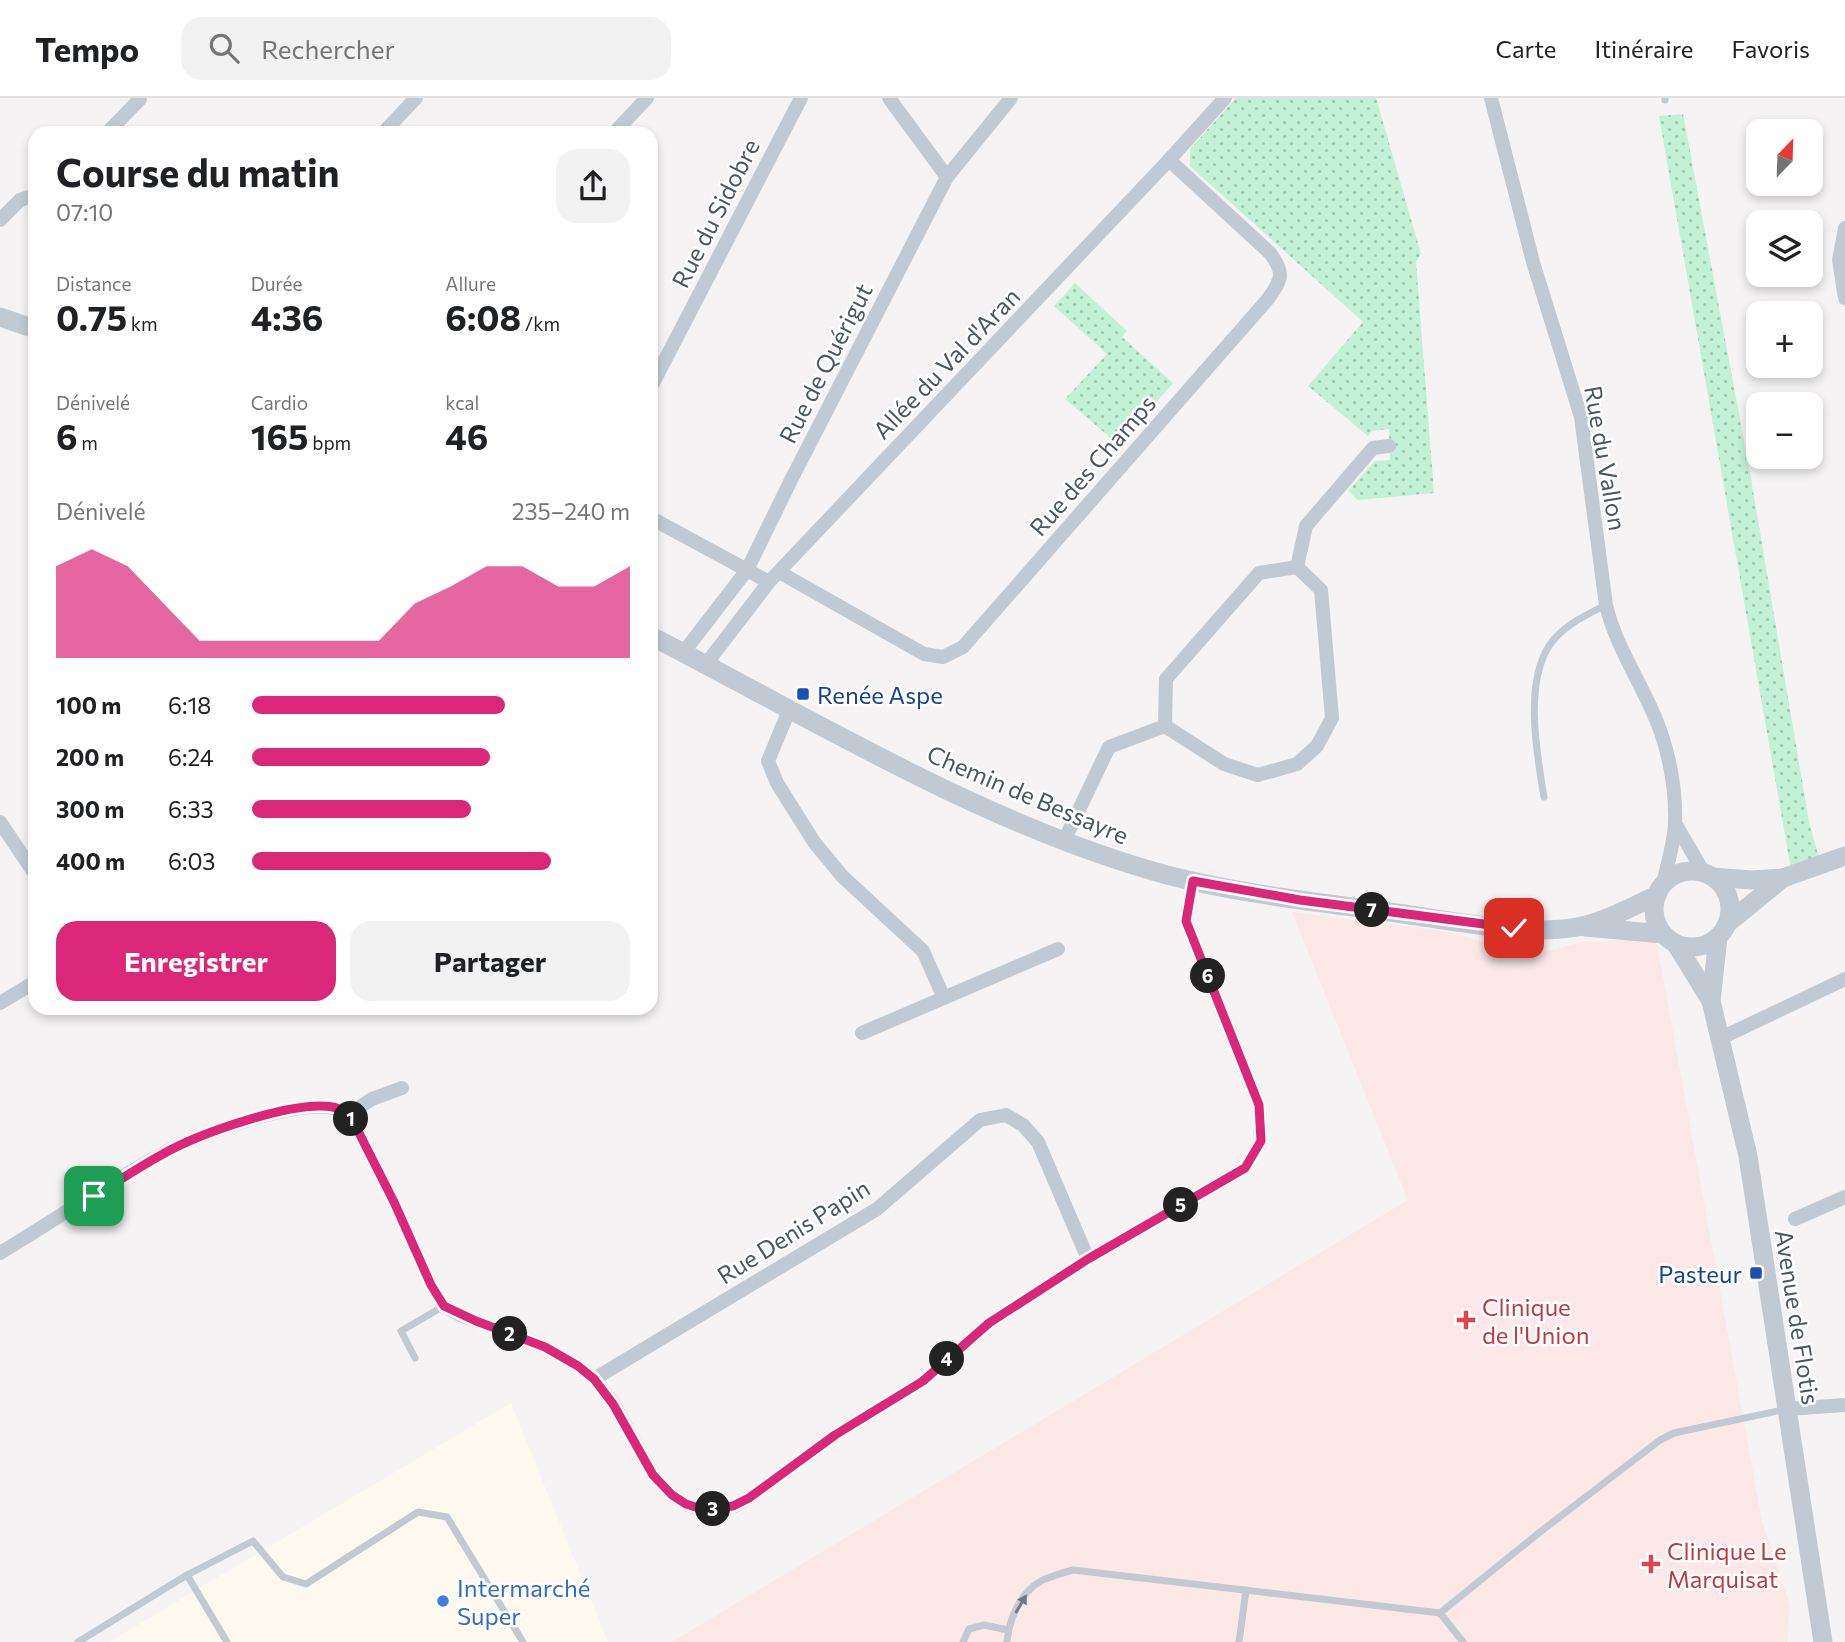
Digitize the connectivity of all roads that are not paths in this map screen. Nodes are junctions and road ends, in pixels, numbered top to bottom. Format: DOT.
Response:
graph roads {
  1 [pos="416,98"];
  2 [pos="647,98"];
  3 [pos="801,98"];
  4 [pos="889,98"];
  5 [pos="1011,98"];
  6 [pos="1225,98"];
  7 [pos="1491,98"];
  8 [pos="140,99"];
  9 [pos="114,126"];
  10 [pos="390,126"];
  11 [pos="621,126"];
  12 [pos="1169,160"];
  13 [pos="947,177"];
  14 [pos="28,197"];
  15 [pos="0,220"];
  16 [pos="1845,228"];
  17 [pos="1845,298"];
  18 [pos="0,317"];
  19 [pos="28,327"];
  20 [pos="658,374"];
  21 [pos="1389,446"];
  22 [pos="658,522"];
  23 [pos="1297,567"];
  24 [pos="747,570"];
  25 [pos="774,577"];
  26 [pos="1606,605"];
  27 [pos="658,640"];
  28 [pos="684,653"];
  29 [pos="706,664"];
  30 [pos="790,708"];
  31 [pos="1165,726"];
  32 [pos="1544,797"];
  33 [pos="0,822"];
  34 [pos="1675,822"];
  35 [pos="1064,841"];
  36 [pos="1845,856"];
  37 [pos="28,864"];
  38 [pos="1708,875"];
  39 [pos="1783,878"];
  40 [pos="1193,881"];
  41 [pos="1660,890"];
  42 [pos="1580,927"];
  43 [pos="1723,930"];
  44 [pos="1669,939"];
  45 [pos="1058,949"];
  46 [pos="1845,979"];
  47 [pos="28,986"];
  48 [pos="944,998"];
  49 [pos="1711,1001"];
  50 [pos="0,1003"];
  51 [pos="862,1033"];
  52 [pos="1721,1038"];
  53 [pos="402,1088"];
  54 [pos="348,1115"];
  55 [pos="1845,1197"];
  56 [pos="1795,1219"];
  57 [pos="0,1253"];
  58 [pos="1088,1259"];
  59 [pos="444,1306"];
  60 [pos="415,1359"];
  61 [pos="594,1379"];
  62 [pos="1845,1405"];
  63 [pos="1788,1409"];
  64 [pos="187,1575"];
  65 [pos="1247,1590"];
  66 [pos="1440,1613"];
  67 [pos="1008,1630"];
  68 [pos="226,1639"];
  69 [pos="78,1642"];
  70 [pos="216,1642"];
  71 [pos="523,1642"];
  72 [pos="963,1642"];
  73 [pos="1007,1642"];
  74 [pos="1239,1642"];
  75 [pos="1463,1642"];
  76 [pos="1823,1642"];
  1 -- 10 [label="street"];
  2 -- 11 [label="street"];
  3 -- 20 [label="street, Rue du Sidobre"];
  4 -- 13 [label="street"];
  5 -- 13 [label="street, Rue de Quérigut"];
  6 -- 12 [label="street, Allée du Val d'Aran"];
  7 -- 26 [label="street, Rue du Vallon"];
  8 -- 9 [label="street"];
  12 -- 25 [label="street, Allée du Val d'Aran"];
  12 -- 25 [label="street, Rue des Champs"];
  13 -- 24 [label="street, Rue de Quérigut"];
  14 -- 15 [label="street"];
  16 -- 17 [label="street"];
  18 -- 19 [label="street"];
  21 -- 23 [label="street"];
  22 -- 24 [label="street"];
  23 -- 31 [label="street"];
  23 -- 31 [label="street"];
  24 -- 25 [label="street"];
  24 -- 28 [label="street, Rue de Quérigut"];
  25 -- 29 [label="street, Allée du Val d'Aran"];
  26 -- 32 [label="lane"];
  26 -- 34 [label="street, Rue du Vallon"];
  27 -- 28 [label="street, Chemin de Bessayre"];
  28 -- 29 [label="street, Chemin de Bessayre"];
  29 -- 30 [label="street, Chemin de Bessayre"];
  30 -- 35 [label="street, Chemin de Bessayre"];
  30 -- 48 [label="street"];
  31 -- 35 [label="street"];
  33 -- 37 [label="street"];
  34 -- 38 [label="street, Rue du Vallon"];
  34 -- 41 [label="street, Rue du Vallon"];
  35 -- 40 [label="street, Chemin de Bessayre"];
  36 -- 39 [label="street"];
  38 -- 39 [label="street"];
  38 -- 41 [label="street"];
  38 -- 43 [label="street"];
  39 -- 43 [label="street"];
  40 -- 42 [label="street, Chemin de Bessayre"];
  40 -- 58 [label="street"];
  41 -- 42 [label="street, Chemin de Bessayre"];
  41 -- 44 [label="street"];
  42 -- 44 [label="street, Chemin de Bessayre"];
  43 -- 44 [label="street"];
  43 -- 49 [label="street, Avenue de Flotis"];
  44 -- 49 [label="street, Avenue de Flotis"];
  45 -- 48 [label="street"];
  46 -- 52 [label="street"];
  47 -- 50 [label="street"];
  48 -- 51 [label="street"];
  49 -- 52 [label="street, Avenue de Flotis"];
  52 -- 63 [label="street, Avenue de Flotis"];
  53 -- 54 [label="street"];
  54 -- 57 [label="street"];
  54 -- 59 [label="street"];
  55 -- 56 [label="street"];
  58 -- 61 [label="street"];
  58 -- 61 [label="street, Rue Denis Papin"];
  59 -- 60 [label="lane"];
  59 -- 61 [label="street"];
  62 -- 63 [label="street"];
  63 -- 66 [label="lane"];
  63 -- 76 [label="street, Avenue de Flotis"];
  64 -- 68 [label="lane"];
  64 -- 69 [label="lane"];
  64 -- 71 [label="lane"];
  65 -- 66 [label="lane"];
  67 -- 65 [label="lane, one-way"];
  65 -- 74 [label="lane"];
  66 -- 75 [label="lane"];
  67 -- 72 [label="lane"];
  67 -- 73 [label="lane"];
  68 -- 70 [label="lane"];
}
